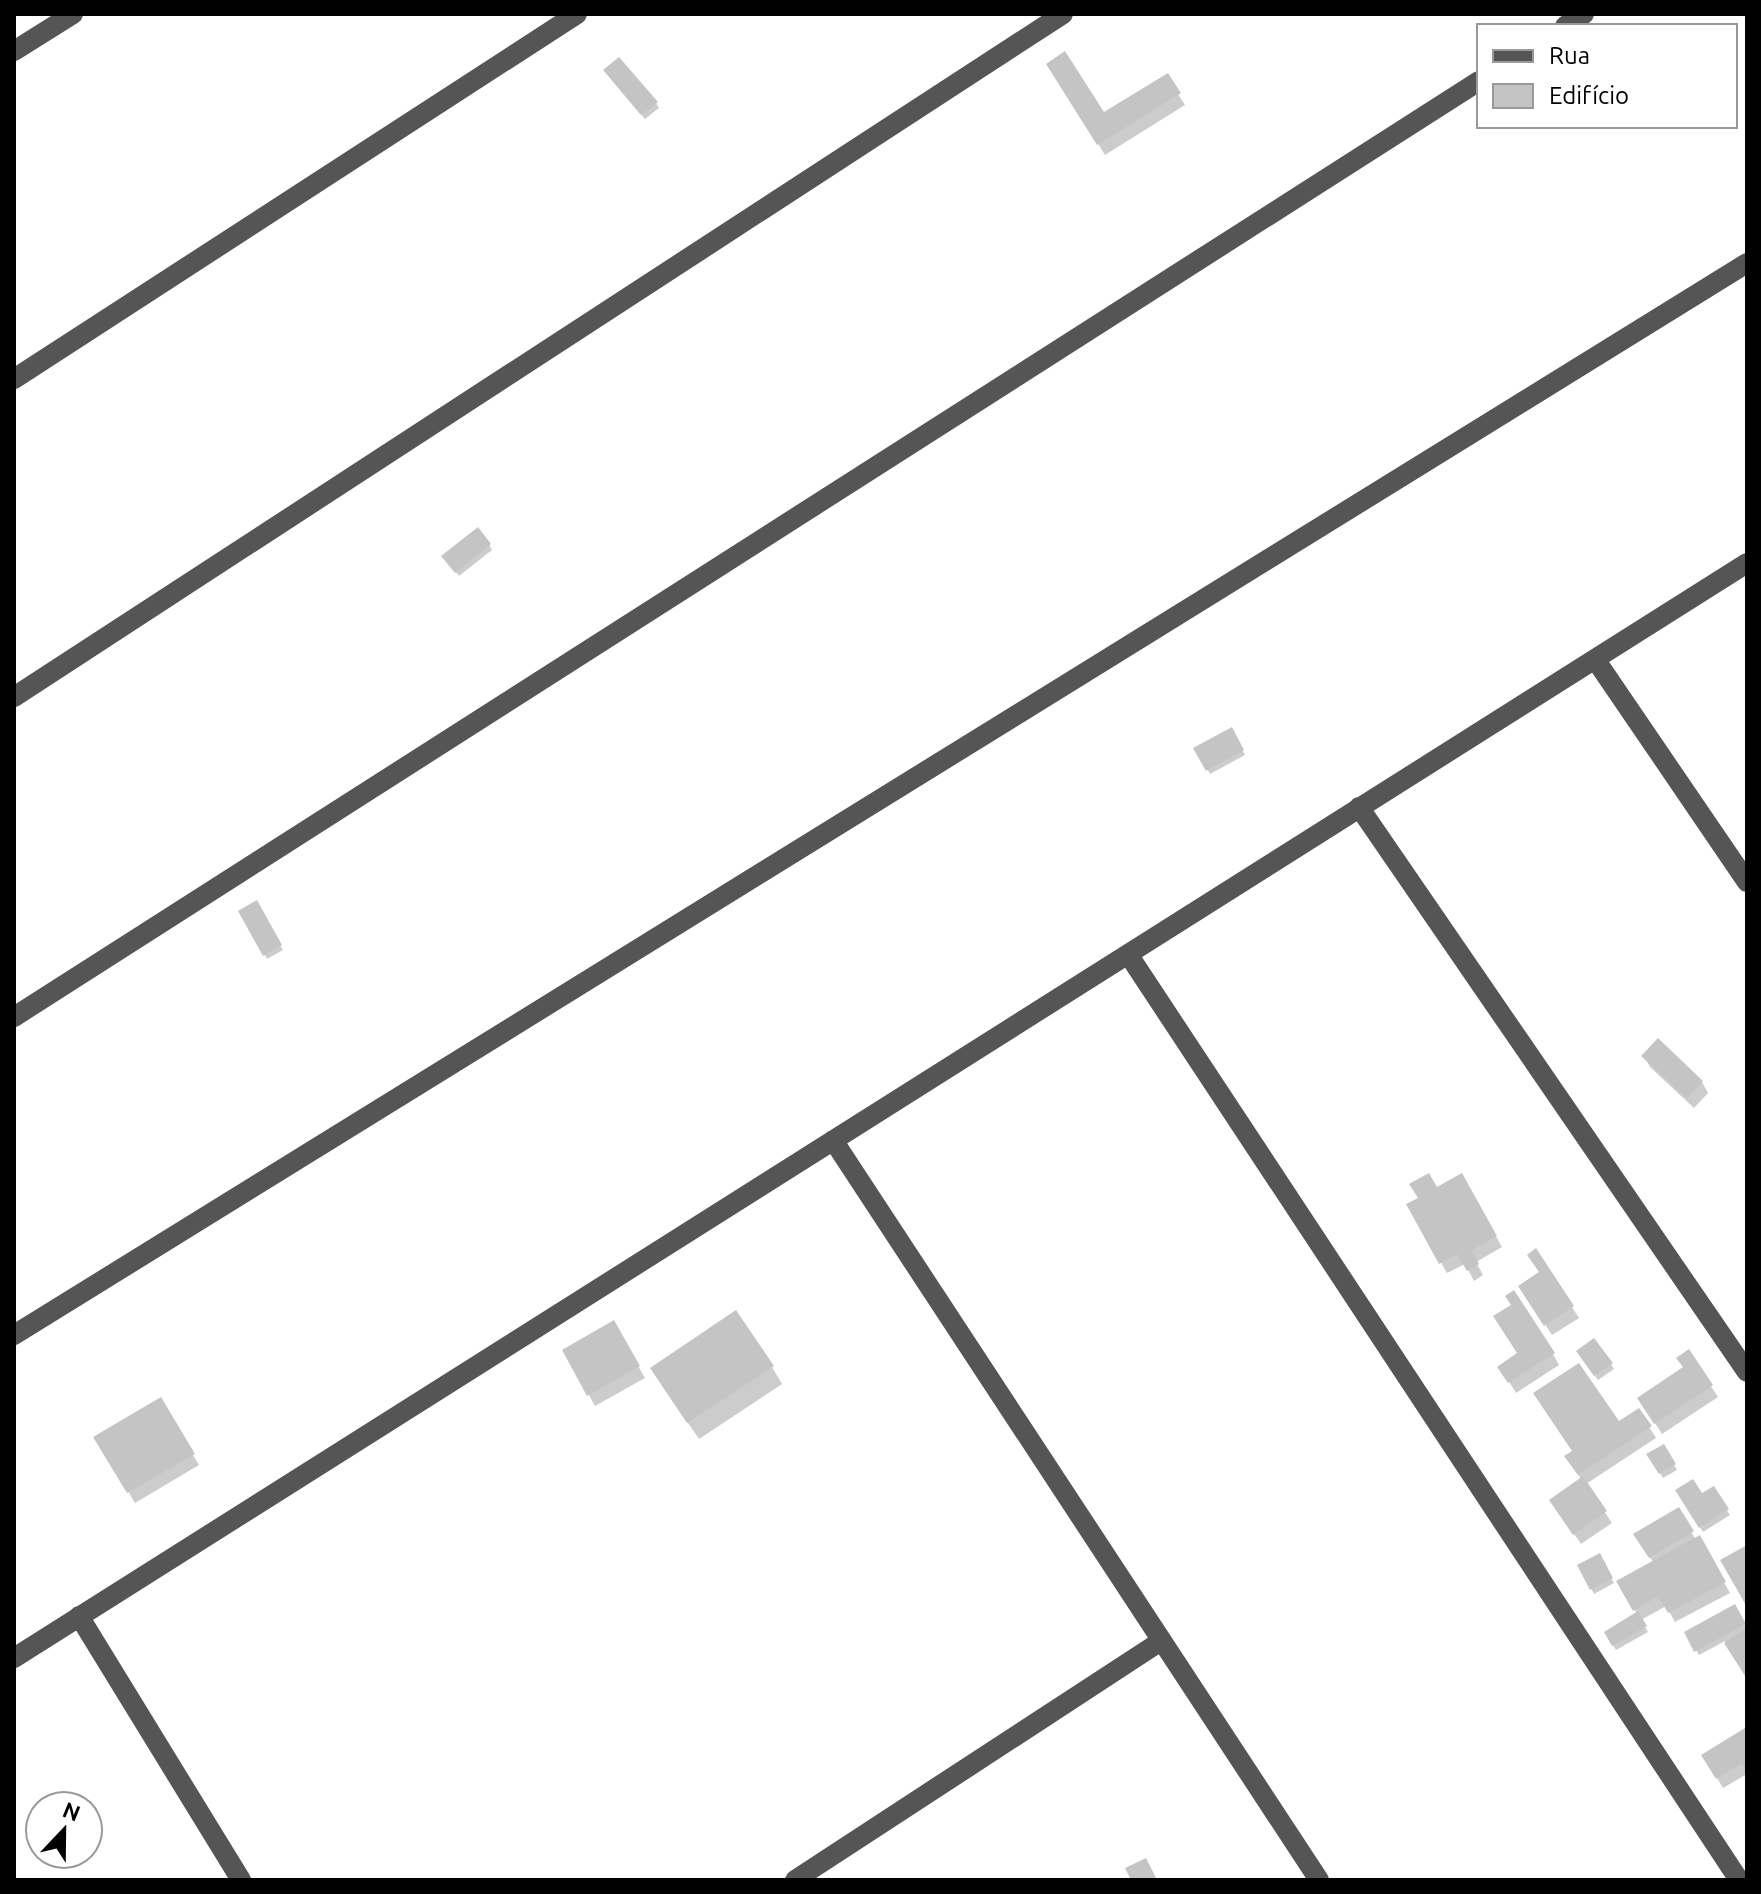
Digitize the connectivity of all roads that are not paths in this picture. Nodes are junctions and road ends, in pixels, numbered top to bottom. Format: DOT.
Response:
graph roads {
  1 [pos="73,14"];
  2 [pos="577,14"];
  3 [pos="1063,14"];
  4 [pos="14,51"];
  5 [pos="1477,82"];
  6 [pos="1747,263"];
  7 [pos="14,379"];
  8 [pos="1747,563"];
  9 [pos="1595,659"];
  10 [pos="14,697"];
  11 [pos="1359,807"];
  12 [pos="1747,882"];
  13 [pos="1128,954"];
  14 [pos="14,1017"];
  15 [pos="833,1140"];
  16 [pos="14,1335"];
  17 [pos="1747,1372"];
  18 [pos="79,1616"];
  19 [pos="1161,1641"];
  20 [pos="14,1658"];
  21 [pos="241,1880"];
  22 [pos="795,1880"];
  23 [pos="1319,1880"];
  24 [pos="1739,1880"];
  1 -- 4 [label="street"];
  2 -- 7 [label="street"];
  3 -- 10 [label="street"];
  5 -- 14 [label="street"];
  6 -- 16 [label="street"];
  8 -- 9 [label="street"];
  9 -- 11 [label="street"];
  9 -- 12 [label="street"];
  11 -- 13 [label="street"];
  11 -- 17 [label="street"];
  13 -- 15 [label="street"];
  13 -- 24 [label="street"];
  15 -- 18 [label="street"];
  15 -- 19 [label="street"];
  18 -- 20 [label="street"];
  18 -- 21 [label="street"];
  19 -- 22 [label="street"];
  19 -- 23 [label="street"];
}
